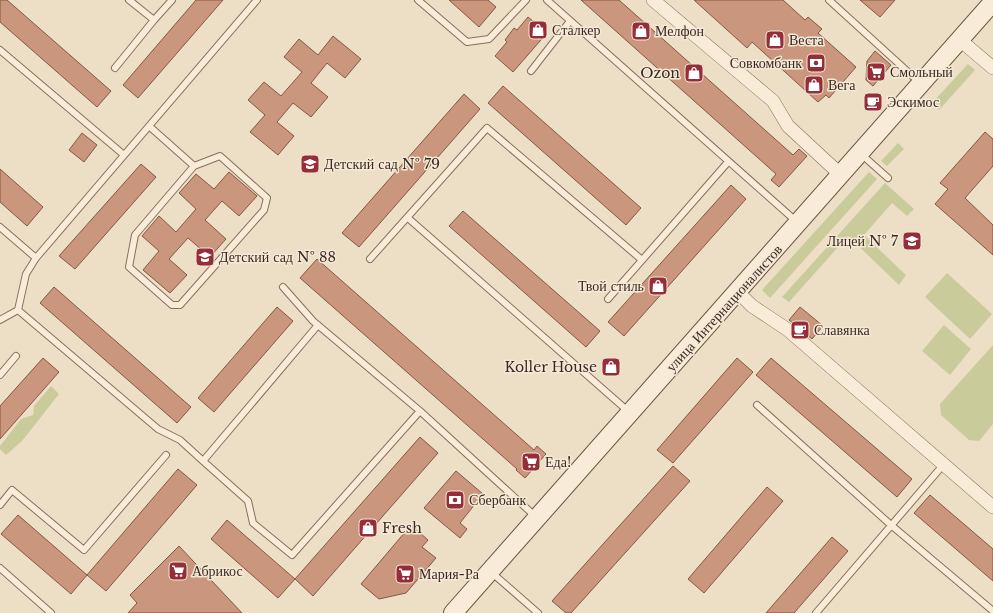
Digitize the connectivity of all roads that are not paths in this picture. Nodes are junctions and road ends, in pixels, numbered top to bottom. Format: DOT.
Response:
graph roads {
  1 [pos="129,0"];
  2 [pos="172,0"];
  3 [pos="257,0"];
  4 [pos="418,0"];
  5 [pos="526,0"];
  6 [pos="547,0"];
  7 [pos="653,0"];
  8 [pos="829,0"];
  9 [pos="993,2"];
  10 [pos="154,20"];
  11 [pos="570,21"];
  12 [pos="960,40"];
  13 [pos="0,50"];
  14 [pos="115,68"];
  15 [pos="993,68"];
  16 [pos="531,71"];
  17 [pos="921,84"];
  18 [pos="149,126"];
  19 [pos="860,154"];
  20 [pos="124,155"];
  21 [pos="728,162"];
  22 [pos="194,166"];
  23 [pos="841,175"];
  24 [pos="888,178"];
  25 [pos="408,218"];
  26 [pos="799,223"];
  27 [pos="0,227"];
  28 [pos="36,258"];
  29 [pos="370,259"];
  30 [pos="642,260"];
  31 [pos="283,287"];
  32 [pos="738,292"];
  33 [pos="608,299"];
  34 [pos="18,310"];
  35 [pos="0,320"];
  36 [pos="318,325"];
  37 [pos="16,356"];
  38 [pos="0,375"];
  39 [pos="757,405"];
  40 [pos="420,411"];
  41 [pos="631,413"];
  42 [pos="166,456"];
  43 [pos="203,461"];
  44 [pos="945,464"];
  45 [pos="0,505"];
  46 [pos="993,507"];
  47 [pos="537,518"];
  48 [pos="891,525"];
  49 [pos="0,568"];
  50 [pos="490,571"];
  51 [pos="993,611"];
  52 [pos="51,613"];
  53 [pos="453,613"];
  54 [pos="538,613"];
  55 [pos="816,613"];
  1 -- 10 [label="lane"];
  2 -- 10 [label="lane"];
  3 -- 18 [label="lane"];
  4 -- 5 [label="lane"];
  6 -- 11 [label="lane"];
  7 -- 23 [label="street"];
  8 -- 17 [label="lane"];
  9 -- 12 [label="street, улица Интернационалистов"];
  10 -- 14 [label="lane"];
  11 -- 16 [label="lane"];
  11 -- 21 [label="lane"];
  12 -- 15 [label="street"];
  12 -- 17 [label="street, улица Интернационалистов"];
  13 -- 20 [label="lane"];
  17 -- 19 [label="street, улица Интернационалистов"];
  18 -- 20 [label="lane"];
  18 -- 22 [label="lane"];
  19 -- 23 [label="street, улица Интернационалистов"];
  19 -- 24 [label="lane"];
  20 -- 28 [label="lane"];
  21 -- 26 [label="lane"];
  21 -- 30 [label="lane"];
  22 -- 22 [label="lane"];
  23 -- 26 [label="street, улица Интернационалистов"];
  25 -- 29 [label="lane"];
  25 -- 30 [label="lane"];
  25 -- 41 [label="lane"];
  26 -- 32 [label="street, улица Интернационалистов"];
  27 -- 28 [label="lane"];
  28 -- 34 [label="lane"];
  30 -- 33 [label="lane"];
  31 -- 36 [label="lane"];
  32 -- 41 [label="street, улица Интернационалистов"];
  32 -- 44 [label="street"];
  34 -- 35 [label="lane"];
  34 -- 43 [label="lane"];
  36 -- 40 [label="lane"];
  36 -- 43 [label="lane"];
  37 -- 38 [label="lane"];
  39 -- 48 [label="lane"];
  40 -- 43 [label="lane"];
  40 -- 47 [label="lane"];
  41 -- 47 [label="street, улица Интернационалистов"];
  42 -- 45 [label="lane"];
  44 -- 46 [label="street"];
  44 -- 48 [label="lane"];
  47 -- 50 [label="street, улица Интернационалистов"];
  48 -- 51 [label="lane"];
  48 -- 55 [label="lane"];
  49 -- 52 [label="lane"];
  50 -- 53 [label="street, улица Интернационалистов"];
  50 -- 54 [label="lane"];
}
